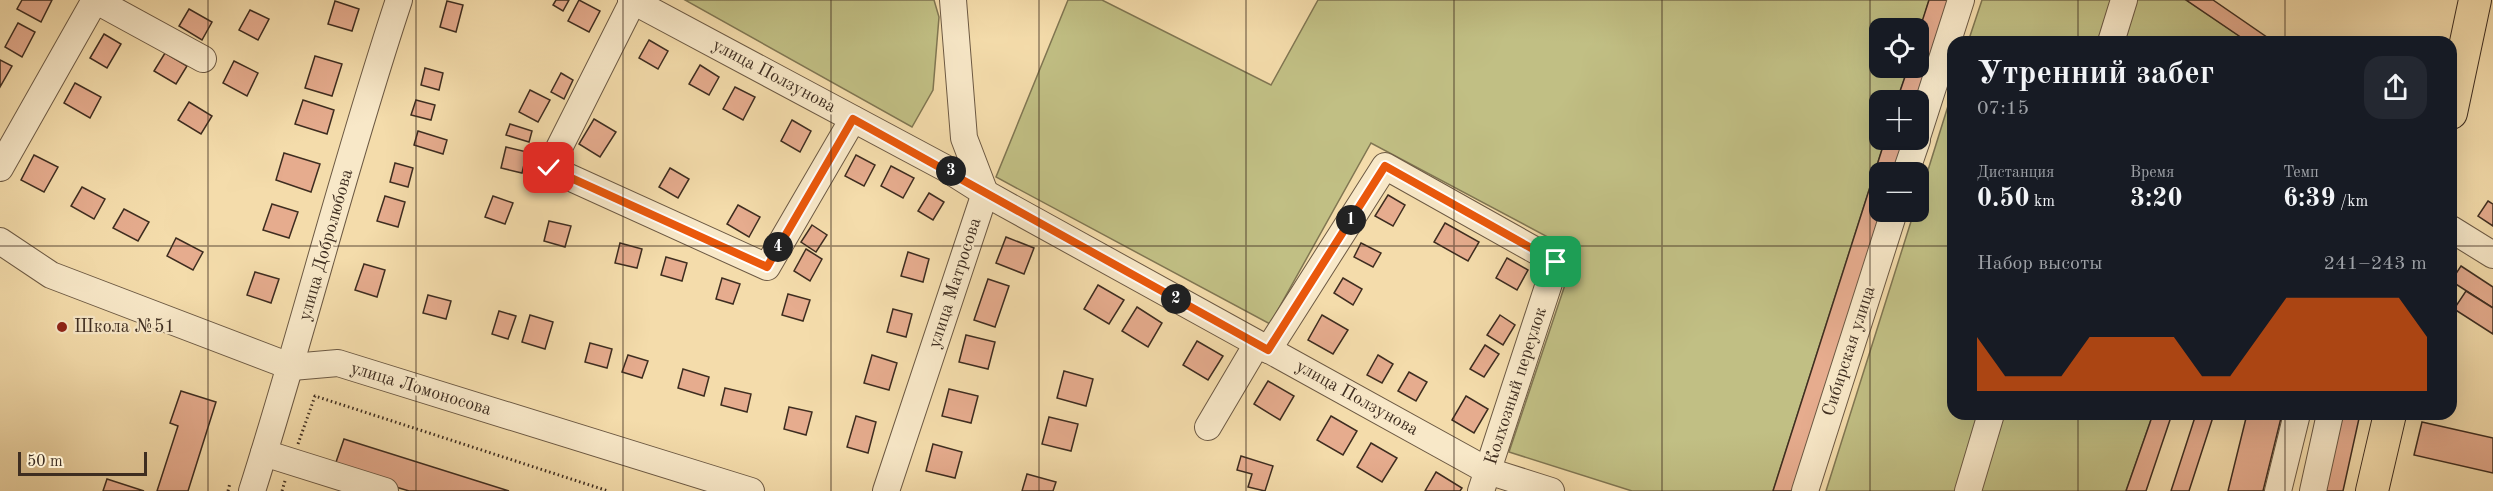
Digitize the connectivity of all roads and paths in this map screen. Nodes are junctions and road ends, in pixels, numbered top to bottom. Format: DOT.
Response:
graph roads {
  1 [pos="95,0"];
  2 [pos="399,0"];
  3 [pos="953,0"];
  4 [pos="1961,0"];
  5 [pos="2124,0"];
  6 [pos="2475,0"];
  7 [pos="632,1"];
  8 [pos="1949,36"];
  9 [pos="2113,36"];
  10 [pos="1947,44"];
  11 [pos="203,59"];
  12 [pos="2457,85"];
  13 [pos="1929,100"];
  14 [pos="853,119"];
  15 [pos="964,138"];
  16 [pos="0,168"];
  17 [pos="946,168"];
  18 [pos="985,193"];
  19 [pos="1891,222"];
  20 [pos="2457,233"];
  21 [pos="0,241"];
  22 [pos="2493,255"];
  23 [pos="1263,347"];
  24 [pos="292,367"];
  25 [pos="1989,420"];
  26 [pos="2296,420"];
  27 [pos="2329,420"];
  28 [pos="2389,420"];
  29 [pos="1208,427"];
  30 [pos="264,453"];
  31 [pos="292,462"];
  32 [pos="1485,481"];
  33 [pos="323,482"];
  34 [pos="2375,490"];
  35 [pos="252,491"];
  36 [pos="282,491"];
  37 [pos="385,491"];
  38 [pos="608,491"];
  39 [pos="751,491"];
  40 [pos="886,491"];
  41 [pos="1551,491"];
  42 [pos="1805,491"];
  43 [pos="1968,491"];
  44 [pos="2278,491"];
  45 [pos="2313,491"];
  1 -- 11 [label="street"];
  1 -- 16 [label="street"];
  2 -- 24 [label="street, улица Добролюбова"];
  3 -- 15 [label="street"];
  4 -- 8 [label="street"];
  5 -- 9 [label="street"];
  6 -- 12 [label="main road"];
  7 -- 14 [label="street, улица Ползунова"];
  7 -- 14 [label="street"];
  10 -- 13 [label="street"];
  14 -- 17 [label="street, улица Ползунова"];
  15 -- 17 [label="street"];
  15 -- 18 [label="street"];
  17 -- 18 [label="street, улица Ползунова"];
  18 -- 23 [label="street, улица Ползунова"];
  18 -- 40 [label="street, улица Матросова"];
  19 -- 42 [label="street, Сибирская улица"];
  20 -- 22 [label="street"];
  21 -- 24 [label="street, улица Ломоносова"];
  23 -- 29 [label="street"];
  23 -- 32 [label="street, улица Ползунова"];
  23 -- 32 [label="street, Колхозный переулок"];
  24 -- 30 [label="street, улица Добролюбова"];
  24 -- 39 [label="street, улица Ломоносова"];
  25 -- 43 [label="street"];
  26 -- 44 [label="street"];
  27 -- 45 [label="street"];
  28 -- 34 [label="main road"];
  30 -- 31 [label="street"];
  30 -- 35 [label="street, улица Добролюбова"];
  31 -- 33 [label="street"];
  31 -- 36 [label="path"];
  31 -- 38 [label="path"];
  32 -- 41 [label="street, улица Ползунова"];
  33 -- 37 [label="street"];
}
